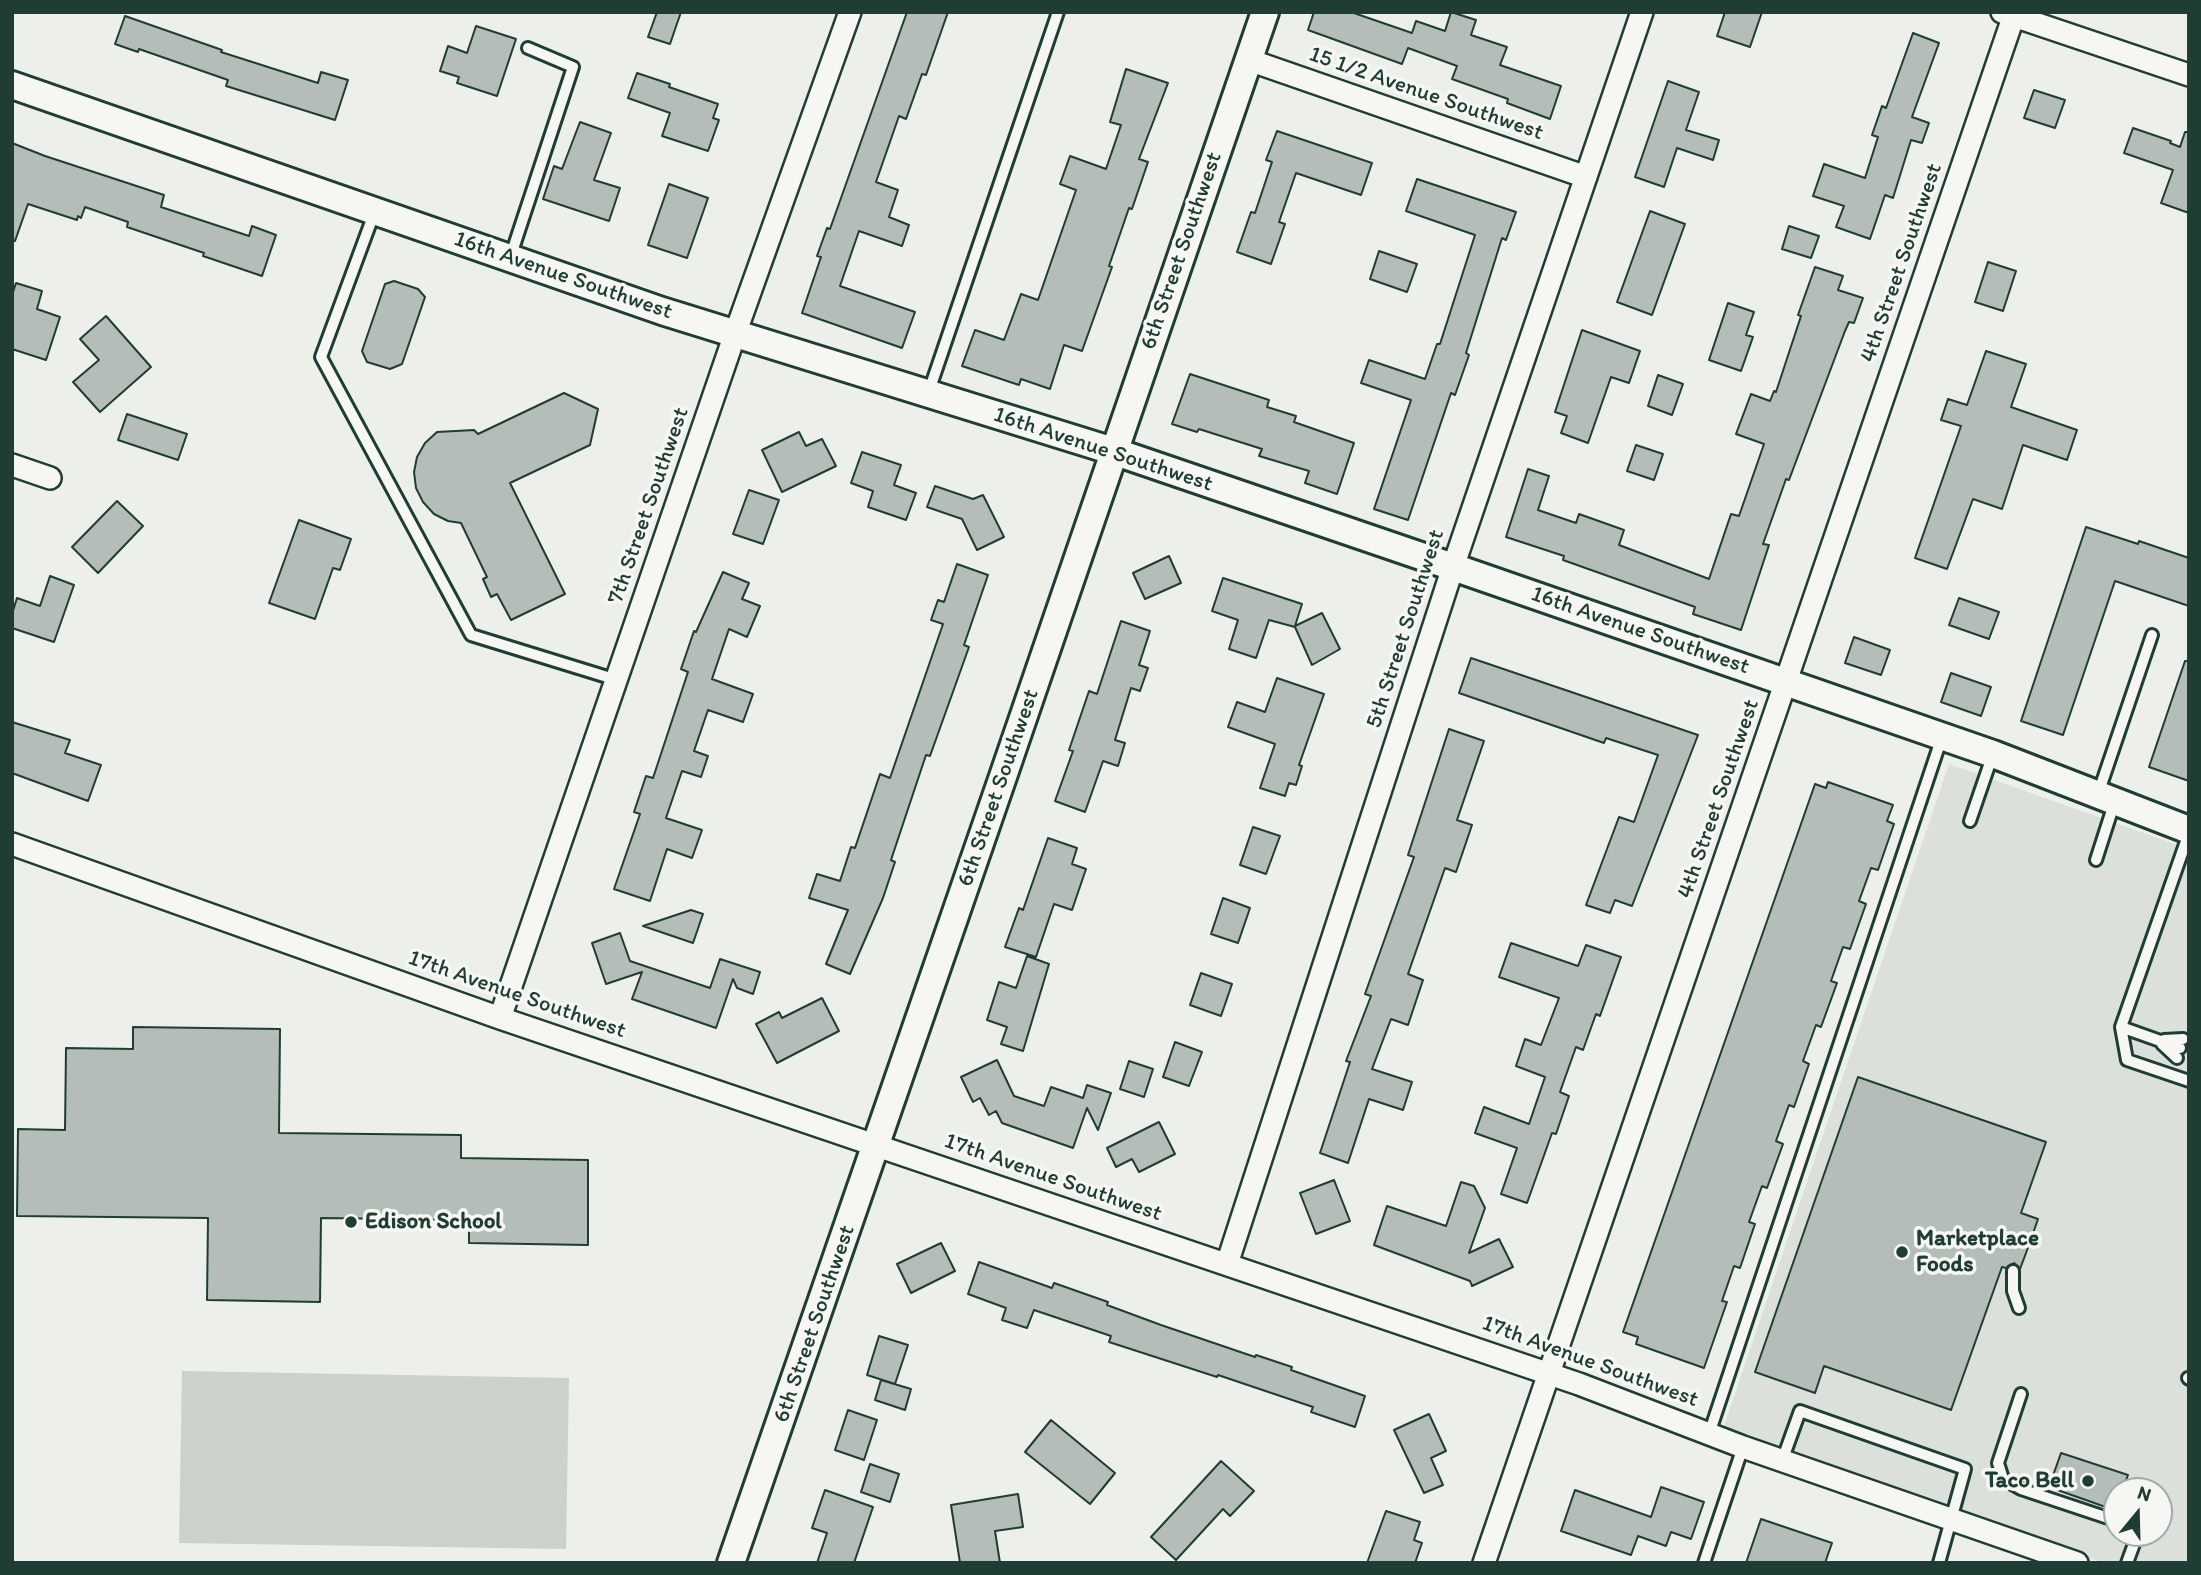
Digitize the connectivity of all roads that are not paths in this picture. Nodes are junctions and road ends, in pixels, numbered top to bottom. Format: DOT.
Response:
graph roads {
  1 [pos="850,12"];
  2 [pos="1058,12"];
  3 [pos="1265,12"];
  4 [pos="1642,12"];
  5 [pos="2010,14"];
  6 [pos="528,48"];
  7 [pos="1249,60"];
  8 [pos="2189,75"];
  9 [pos="12,85"];
  10 [pos="1586,177"];
  11 [pos="375,212"];
  12 [pos="510,258"];
  13 [pos="735,334"];
  14 [pos="928,394"];
  15 [pos="1113,451"];
  16 [pos="12,465"];
  17 [pos="50,478"];
  18 [pos="1453,567"];
  19 [pos="2152,635"];
  20 [pos="617,680"];
  21 [pos="1787,681"];
  22 [pos="1942,737"];
  23 [pos="1993,754"];
  24 [pos="2106,797"];
  25 [pos="1970,821"];
  26 [pos="2189,831"];
  27 [pos="12,844"];
  28 [pos="2096,860"];
  29 [pos="500,1018"];
  30 [pos="2121,1027"];
  31 [pos="2180,1048"];
  32 [pos="2189,1081"];
  33 [pos="878,1147"];
  34 [pos="1227,1264"];
  35 [pos="2013,1271"];
  36 [pos="2019,1308"];
  37 [pos="1549,1373"];
  38 [pos="2021,1394"];
  39 [pos="1709,1434"];
  40 [pos="1743,1447"];
  41 [pos="1782,1461"];
  42 [pos="2103,1516"];
  43 [pos="1951,1520"];
  44 [pos="732,1563"];
  45 [pos="1484,1563"];
  46 [pos="1704,1563"];
  47 [pos="1939,1563"];
  48 [pos="2077,1563"];
  1 -- 13 [label="street, 7th Street Southwest"];
  2 -- 14 [label="lane"];
  3 -- 7 [label="street, 6th Street Southwest"];
  4 -- 10 [label="street, 5th Street Southwest"];
  5 -- 8 [label="street"];
  5 -- 21 [label="street, 4th Street Southwest"];
  6 -- 12 [label="lane"];
  7 -- 10 [label="street, 15 1/2 Avenue Southwest"];
  7 -- 15 [label="street, 6th Street Southwest"];
  9 -- 11 [label="street, 16th Avenue Southwest"];
  10 -- 18 [label="street, 5th Street Southwest"];
  11 -- 12 [label="street, 16th Avenue Southwest"];
  11 -- 20 [label="lane"];
  12 -- 13 [label="street, 16th Avenue Southwest"];
  13 -- 14 [label="street, 16th Avenue Southwest"];
  13 -- 20 [label="street, 7th Street Southwest"];
  14 -- 15 [label="street, 16th Avenue Southwest"];
  15 -- 18 [label="street, 16th Avenue Southwest"];
  15 -- 33 [label="street, 6th Street Southwest"];
  16 -- 17 [label="street"];
  18 -- 21 [label="street, 16th Avenue Southwest"];
  18 -- 34 [label="street, 5th Street Southwest"];
  19 -- 24 [label="lane"];
  20 -- 29 [label="street, 7th Street Southwest"];
  21 -- 22 [label="street, 16th Avenue Southwest"];
  21 -- 37 [label="street, 4th Street Southwest"];
  22 -- 23 [label="street, 16th Avenue Southwest"];
  22 -- 39 [label="lane"];
  23 -- 24 [label="street, 16th Avenue Southwest"];
  23 -- 25 [label="lane"];
  24 -- 26 [label="street, 16th Avenue Southwest"];
  24 -- 28 [label="lane"];
  26 -- 30 [label="lane"];
  27 -- 29 [label="street, 17th Avenue Southwest"];
  29 -- 33 [label="street, 17th Avenue Southwest"];
  30 -- 31 [label="lane"];
  30 -- 32 [label="lane"];
  33 -- 34 [label="street, 17th Avenue Southwest"];
  33 -- 44 [label="street, 6th Street Southwest"];
  34 -- 37 [label="street, 17th Avenue Southwest"];
  35 -- 36 [label="lane"];
  37 -- 39 [label="street, 17th Avenue Southwest"];
  37 -- 45 [label="street, 4th Street Southwest"];
  38 -- 42 [label="lane"];
  39 -- 40 [label="street, 17th Avenue Southwest"];
  40 -- 41 [label="street, 17th Avenue Southwest"];
  40 -- 46 [label="lane"];
  41 -- 43 [label="street, 17th Avenue Southwest"];
  41 -- 43 [label="lane"];
  43 -- 47 [label="lane"];
  43 -- 48 [label="street, 17th Avenue Southwest"];
}
